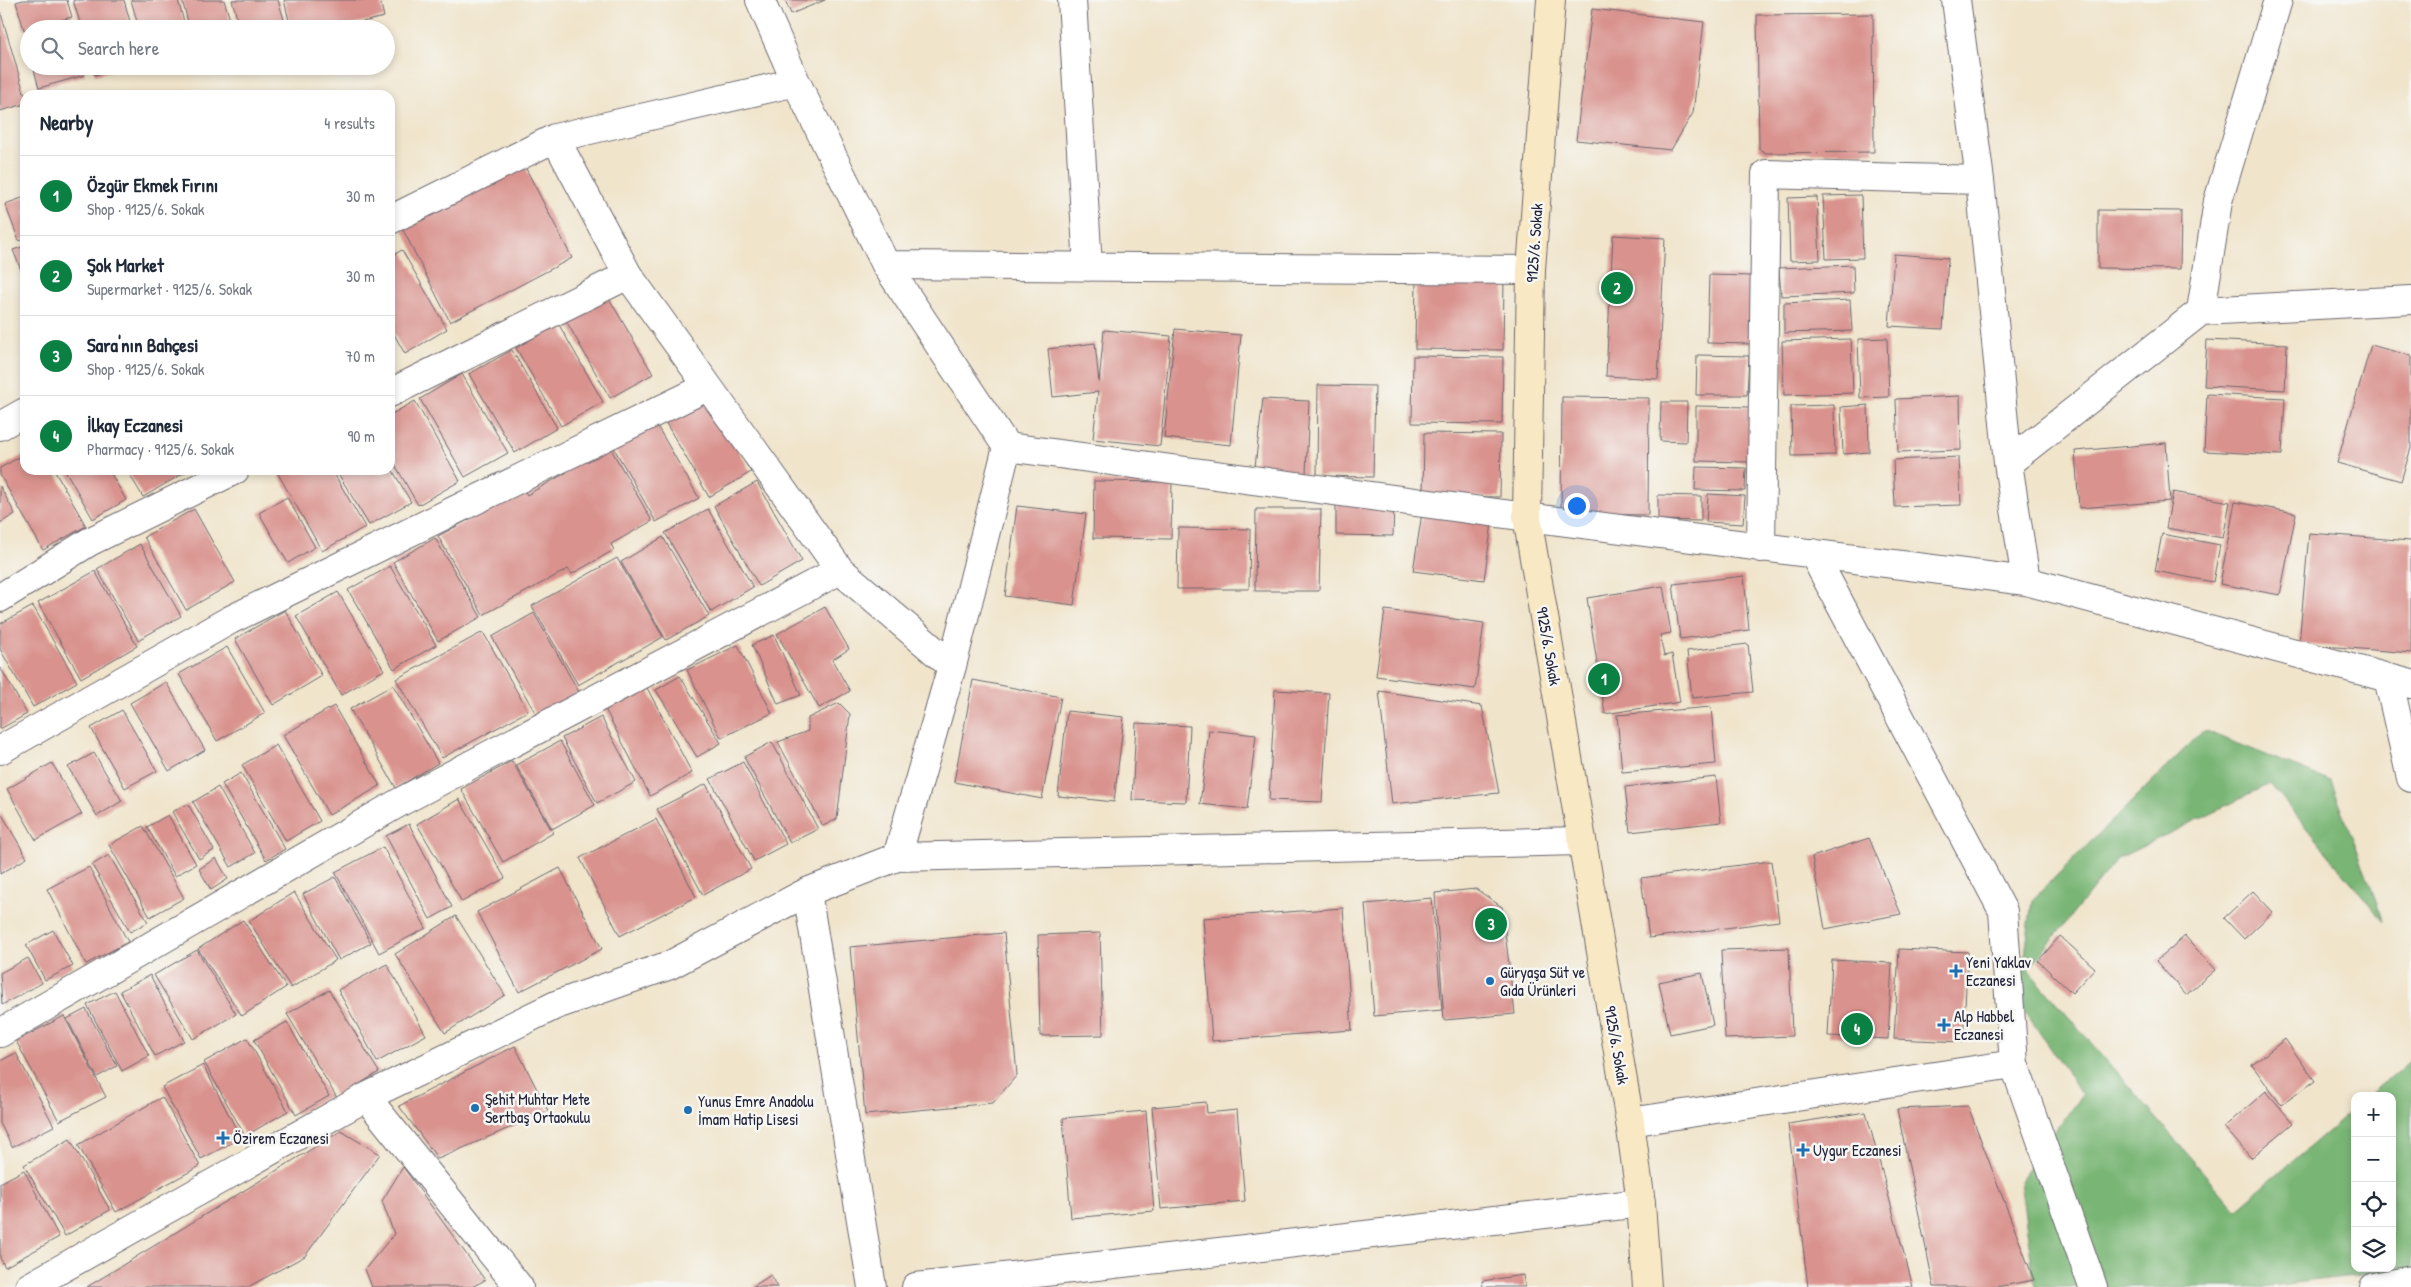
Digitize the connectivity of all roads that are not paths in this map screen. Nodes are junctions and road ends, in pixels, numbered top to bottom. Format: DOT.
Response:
graph roads {
  1 [pos="760,0"];
  2 [pos="1072,0"];
  3 [pos="1551,0"];
  4 [pos="1956,0"];
  5 [pos="2278,0"];
  6 [pos="796,82"];
  7 [pos="555,138"];
  8 [pos="1980,180"];
  9 [pos="395,218"];
  10 [pos="886,265"];
  11 [pos="1088,267"];
  12 [pos="1531,270"];
  13 [pos="628,275"];
  14 [pos="2411,300"];
  15 [pos="2201,311"];
  16 [pos="707,387"];
  17 [pos="395,391"];
  18 [pos="20,415"];
  19 [pos="0,426"];
  20 [pos="1007,446"];
  21 [pos="2008,462"];
  22 [pos="225,475"];
  23 [pos="1527,517"];
  24 [pos="1761,548"];
  25 [pos="1813,553"];
  26 [pos="840,570"];
  27 [pos="2026,581"];
  28 [pos="0,598"];
  29 [pos="952,666"];
  30 [pos="2399,681"];
  31 [pos="0,750"];
  32 [pos="2411,778"];
  33 [pos="1582,840"];
  34 [pos="897,857"];
  35 [pos="807,892"];
  36 [pos="0,1033"];
  37 [pos="2014,1064"];
  38 [pos="366,1097"];
  39 [pos="1630,1122"];
  40 [pos="1641,1203"];
  41 [pos="2411,1280"];
  42 [pos="516,1286"];
  43 [pos="29,1287"];
  44 [pos="872,1287"];
  45 [pos="916,1287"];
  46 [pos="1648,1287"];
  47 [pos="2093,1287"];
  48 [pos="2374,1287"];
  1 -- 6 [label="street"];
  2 -- 11 [label="street"];
  3 -- 12 [label="main road, 9125/6. Sokak"];
  4 -- 8 [label="street"];
  5 -- 15 [label="street"];
  6 -- 7 [label="street"];
  6 -- 10 [label="street"];
  7 -- 9 [label="street"];
  7 -- 13 [label="street"];
  8 -- 21 [label="street"];
  8 -- 24 [label="street"];
  10 -- 11 [label="street"];
  10 -- 20 [label="street"];
  11 -- 12 [label="street"];
  12 -- 23 [label="main road, 9125/6. Sokak"];
  13 -- 16 [label="street"];
  13 -- 17 [label="street"];
  14 -- 15 [label="street"];
  15 -- 21 [label="street"];
  16 -- 26 [label="street"];
  16 -- 31 [label="street"];
  18 -- 19 [label="street"];
  20 -- 23 [label="street"];
  20 -- 29 [label="street"];
  21 -- 27 [label="street"];
  22 -- 28 [label="street"];
  23 -- 24 [label="street"];
  23 -- 33 [label="main road, 9125/6. Sokak"];
  24 -- 25 [label="street"];
  25 -- 27 [label="street"];
  25 -- 37 [label="street"];
  26 -- 29 [label="street"];
  26 -- 36 [label="street"];
  27 -- 30 [label="street"];
  29 -- 34 [label="street"];
  30 -- 32 [label="street"];
  33 -- 34 [label="street"];
  33 -- 39 [label="main road, 9125/6. Sokak"];
  34 -- 35 [label="street"];
  35 -- 38 [label="street"];
  35 -- 44 [label="street"];
  37 -- 39 [label="street"];
  37 -- 47 [label="street"];
  38 -- 42 [label="street"];
  38 -- 43 [label="street"];
  39 -- 40 [label="main road, 9125/6. Sokak"];
  40 -- 45 [label="street"];
  40 -- 46 [label="main road, 9125/6. Sokak"];
  41 -- 48 [label="street"];
}
